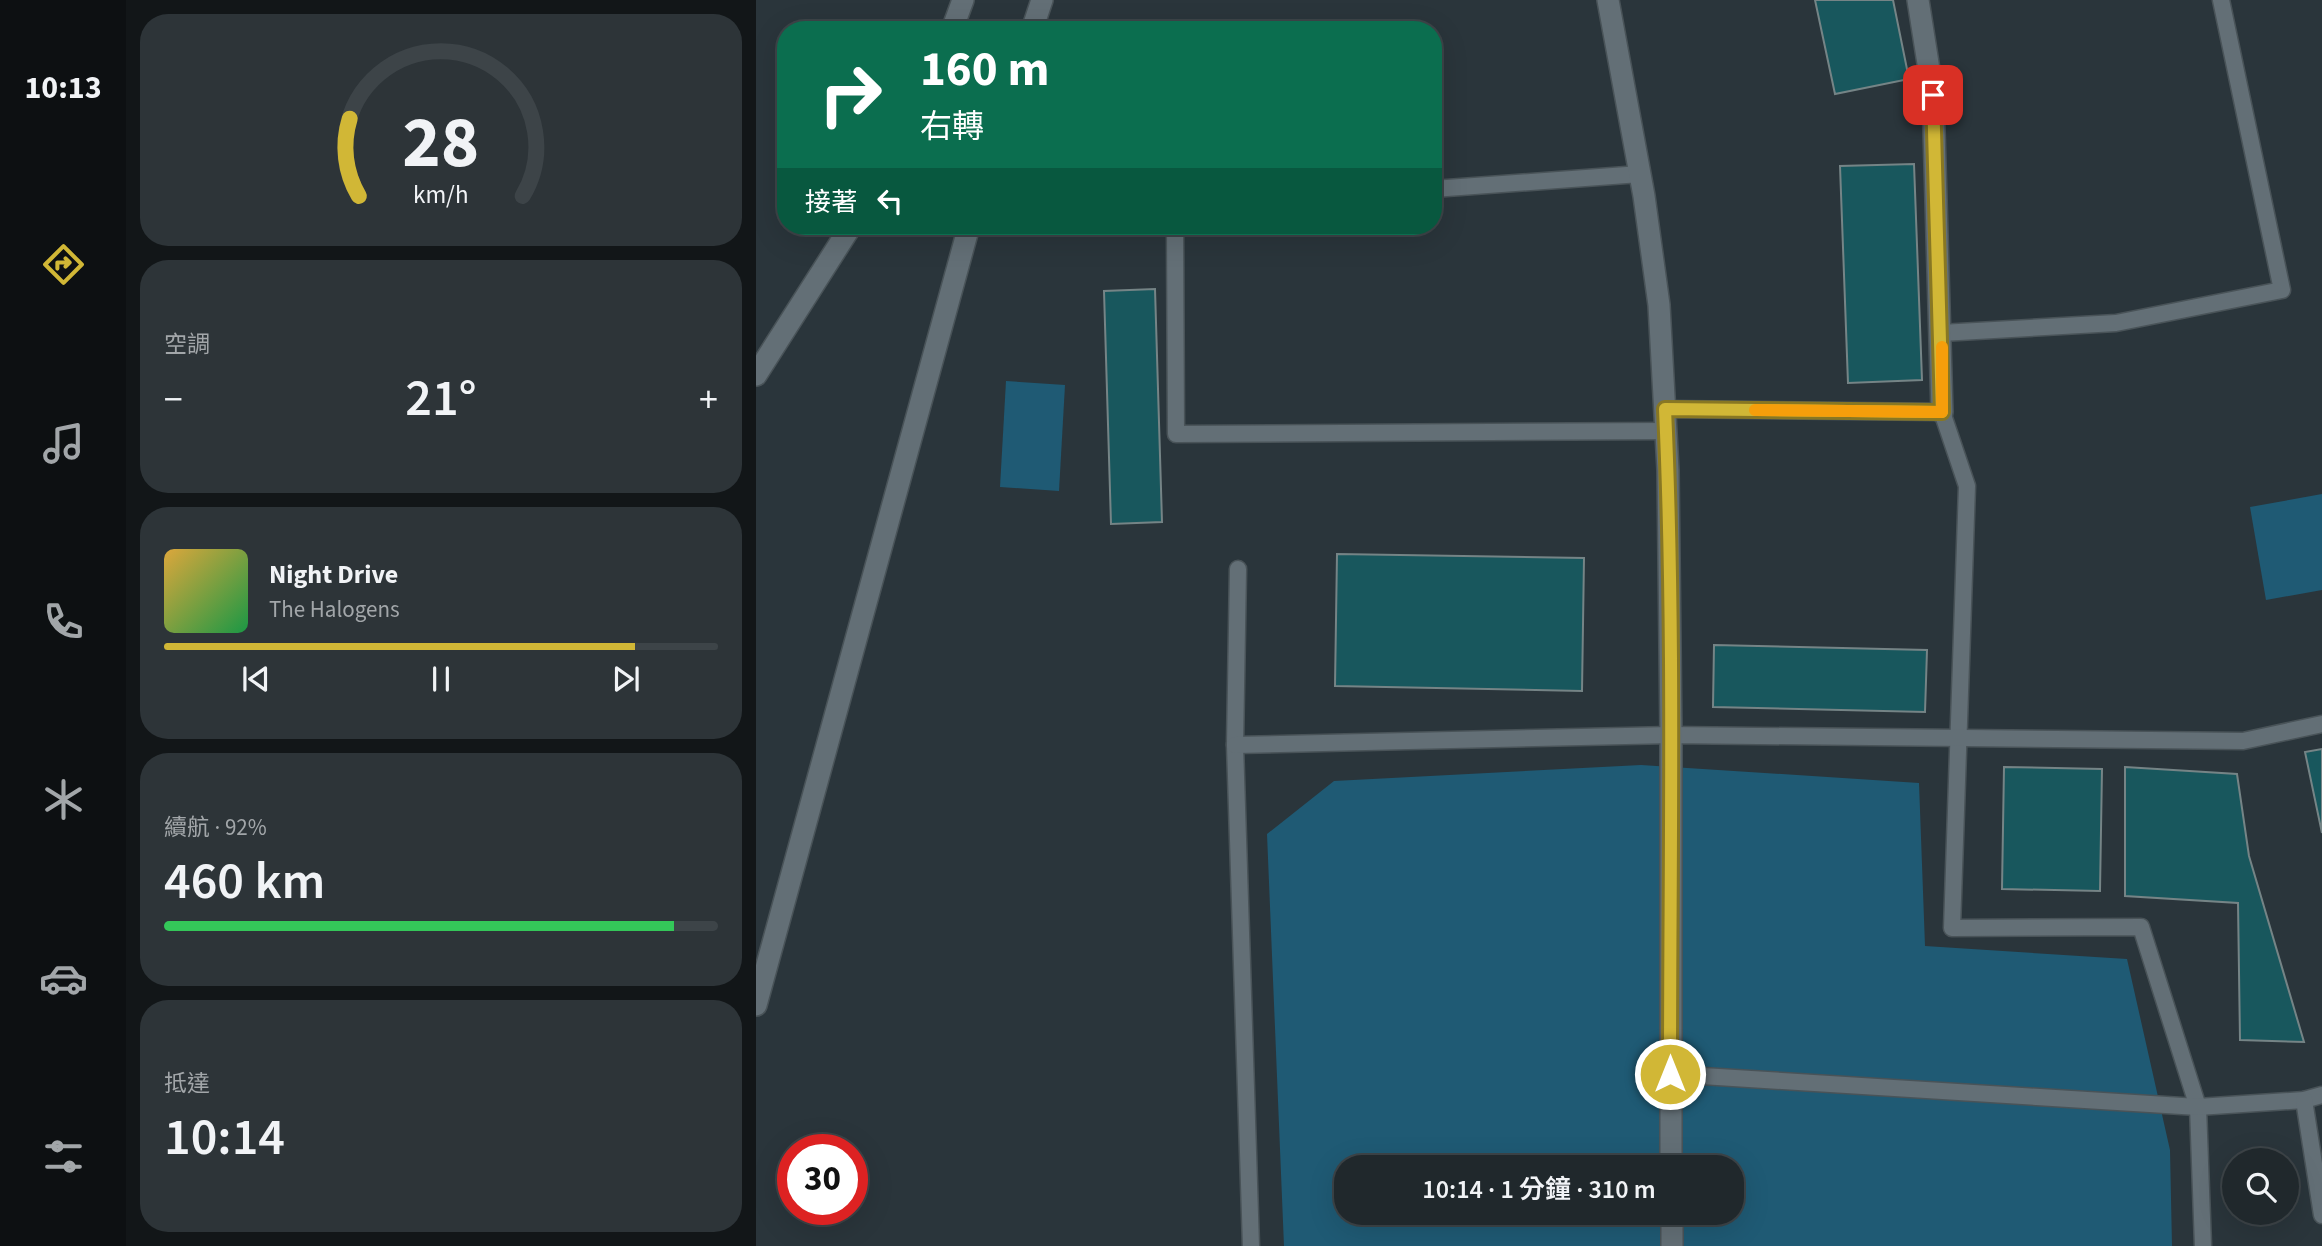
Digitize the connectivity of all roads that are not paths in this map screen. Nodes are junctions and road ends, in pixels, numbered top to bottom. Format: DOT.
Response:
graph roads {
  1 [pos="963,0"];
  2 [pos="1042,0"];
  3 [pos="1608,0"];
  4 [pos="1918,0"];
  5 [pos="2221,0"];
  6 [pos="955,21"];
  7 [pos="1035,21"];
  8 [pos="1640,174"];
  9 [pos="1442,188"];
  10 [pos="845,235"];
  11 [pos="968,235"];
  12 [pos="1175,235"];
  13 [pos="1941,333"];
  14 [pos="756,375"];
  15 [pos="1665,409"];
  16 [pos="1942,412"];
  17 [pos="1666,431"];
  18 [pos="1238,569"];
  19 [pos="2322,724"];
  20 [pos="1671,735"];
  21 [pos="1960,738"];
  22 [pos="1235,745"];
  23 [pos="756,1004"];
  24 [pos="1670,1074"];
  25 [pos="2322,1095"];
  26 [pos="2304,1100"];
  27 [pos="2198,1107"];
  28 [pos="1671,1155"];
  29 [pos="2322,1215"];
  30 [pos="1672,1225"];
  31 [pos="1251,1246"];
  32 [pos="1672,1246"];
  33 [pos="2203,1246"];
  1 -- 6 [label="street"];
  2 -- 7 [label="street"];
  3 -- 8 [label="street"];
  4 -- 13 [label="street"];
  5 -- 13 [label="lane"];
  8 -- 9 [label="lane"];
  8 -- 15 [label="street"];
  10 -- 14 [label="street"];
  11 -- 23 [label="street"];
  12 -- 17 [label="lane"];
  13 -- 16 [label="street"];
  15 -- 16 [label="lane"];
  15 -- 17 [label="street"];
  16 -- 21 [label="lane"];
  17 -- 20 [label="street"];
  18 -- 22 [label="lane"];
  19 -- 21 [label="lane"];
  20 -- 21 [label="lane"];
  20 -- 22 [label="lane"];
  20 -- 24 [label="street"];
  21 -- 27 [label="lane"];
  22 -- 31 [label="lane"];
  24 -- 27 [label="lane"];
  24 -- 28 [label="street"];
  25 -- 26 [label="lane"];
  26 -- 27 [label="lane"];
  26 -- 29 [label="lane"];
  27 -- 33 [label="lane"];
  30 -- 32 [label="street"];
}
